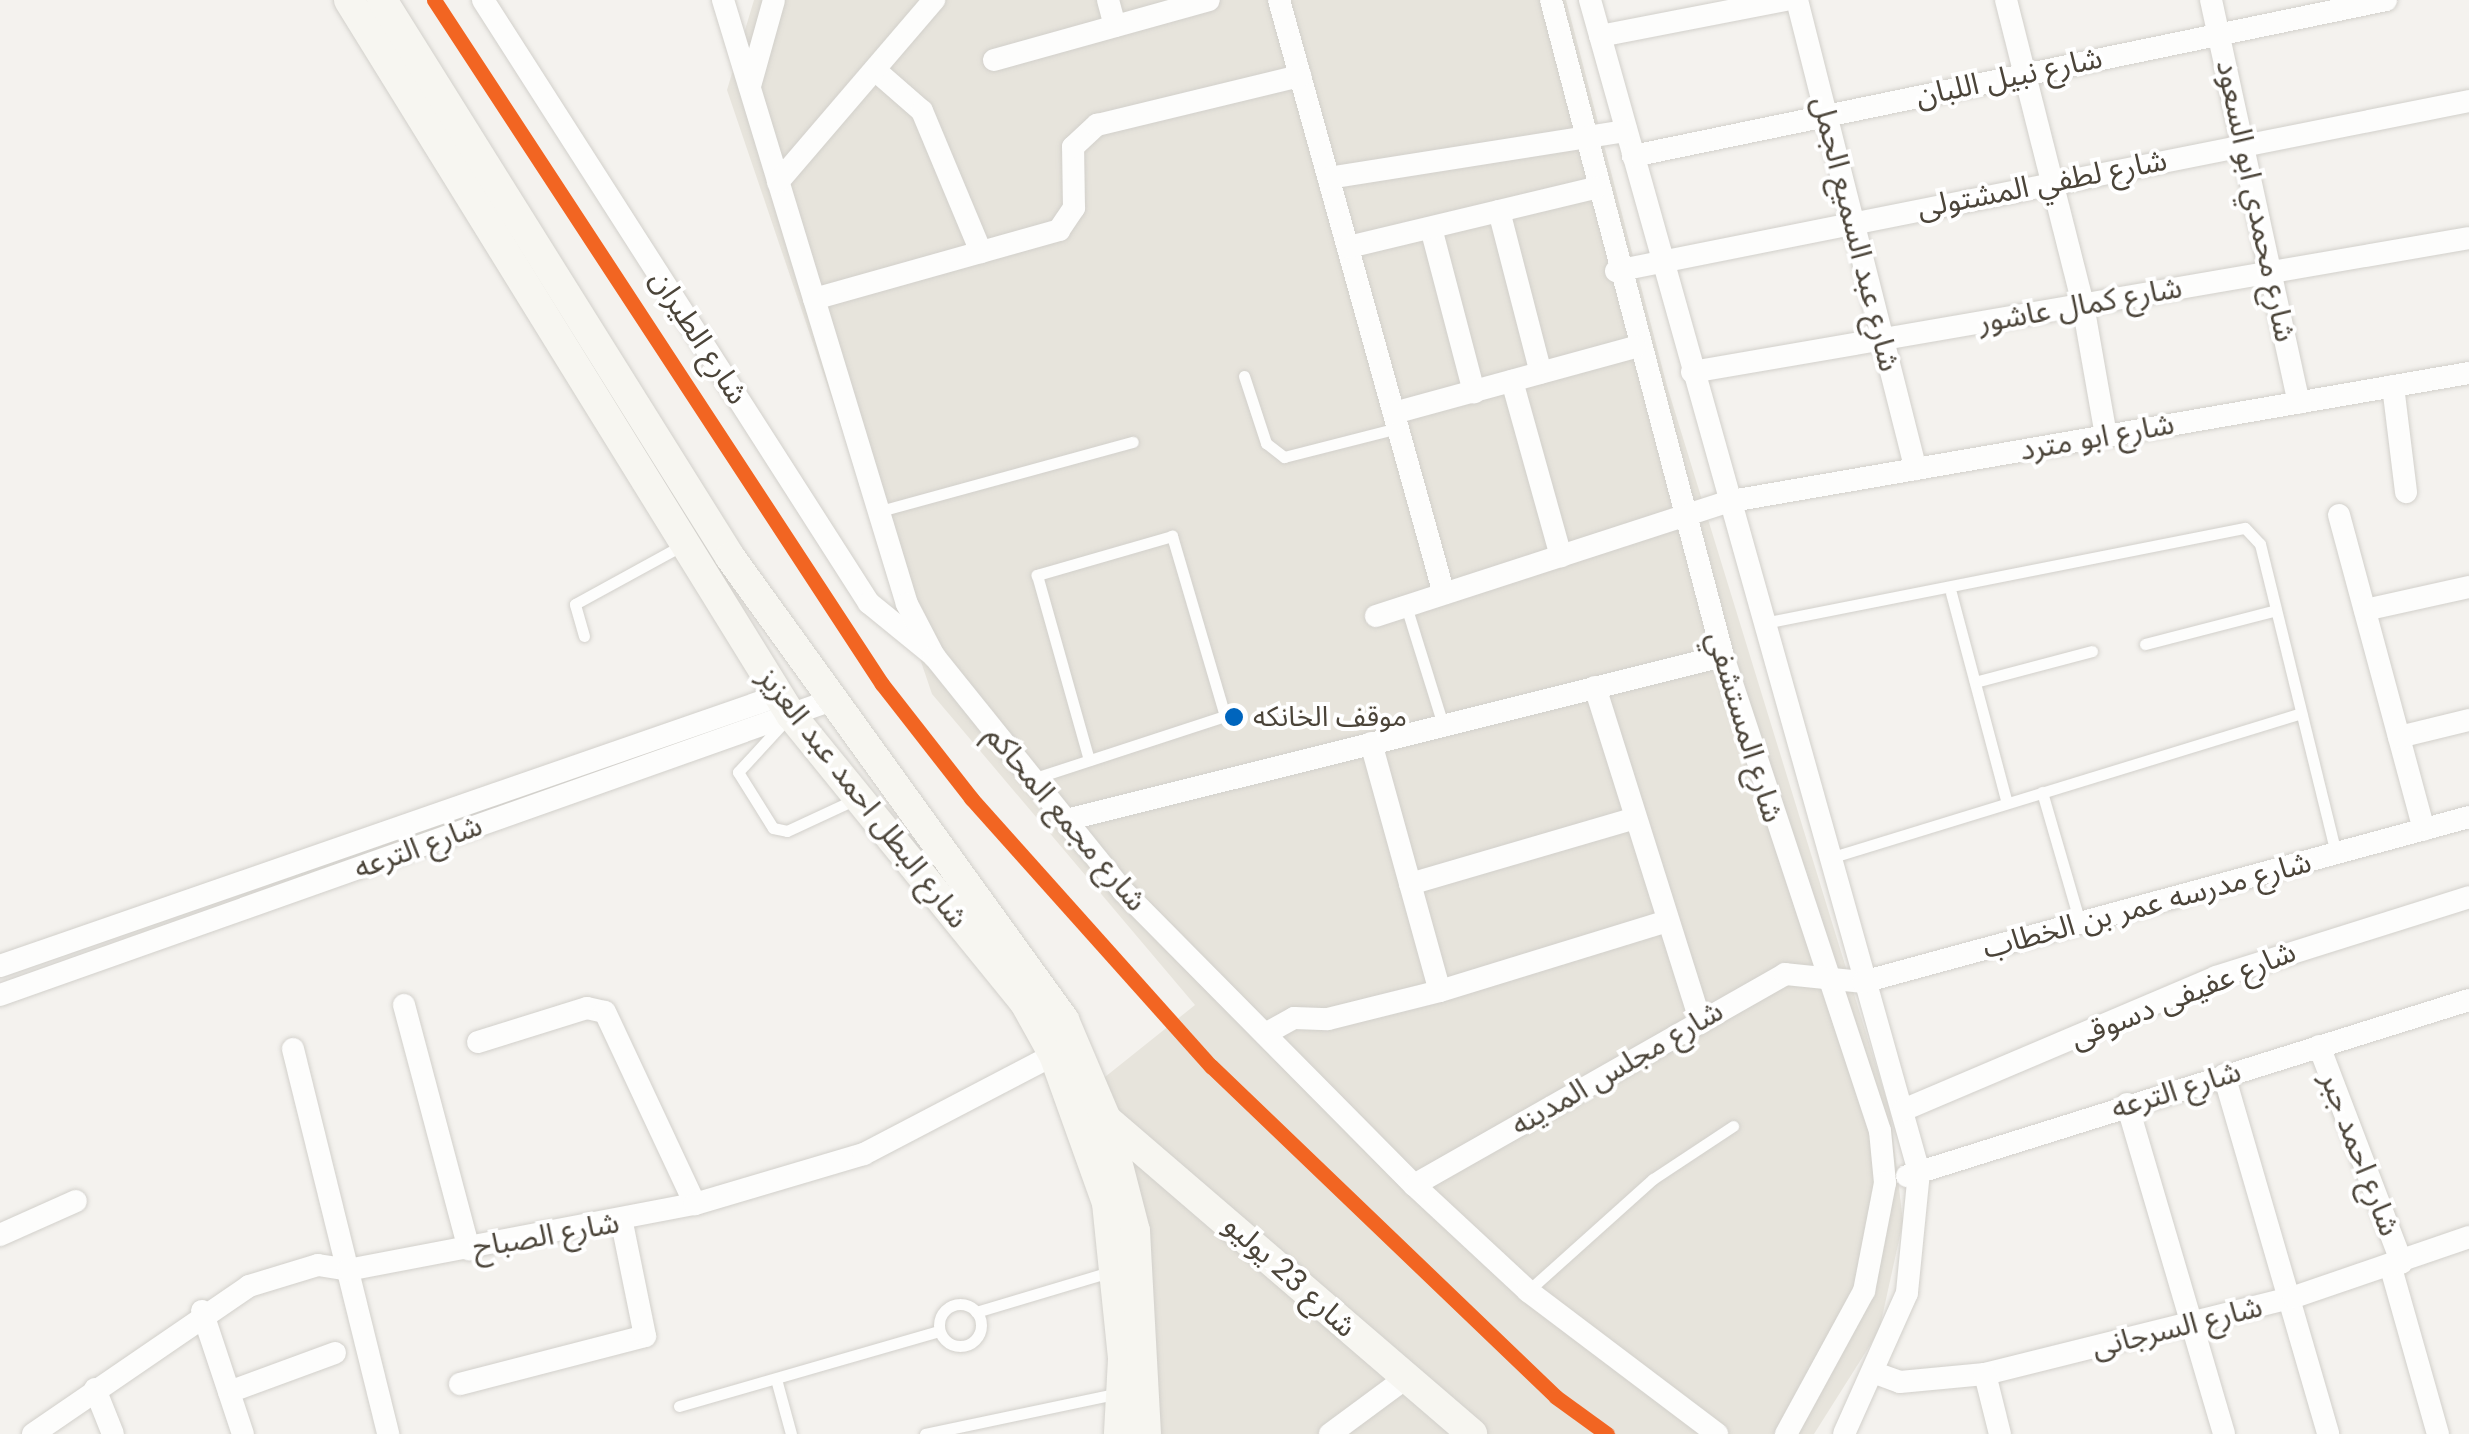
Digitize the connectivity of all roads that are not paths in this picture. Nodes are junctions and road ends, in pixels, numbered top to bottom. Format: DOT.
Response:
graph roads {
  1 [pos="350,0"];
  2 [pos="382,0"];
  3 [pos="483,0"];
  4 [pos="723,0"];
  5 [pos="774,0"];
  6 [pos="1108,0"];
  7 [pos="1209,0"];
  8 [pos="1280,0"];
  9 [pos="1551,0"];
  10 [pos="1590,0"];
  11 [pos="1786,0"];
  12 [pos="1797,0"];
  13 [pos="2006,0"];
  14 [pos="2211,0"];
  15 [pos="2386,0"];
  16 [pos="927,2"];
  17 [pos="1115,26"];
  18 [pos="2220,34"];
  19 [pos="1600,36"];
  20 [pos="994,60"];
  21 [pos="874,70"];
  22 [pos="2026,74"];
  23 [pos="1300,76"];
  24 [pos="749,90"];
  25 [pos="2469,101"];
  26 [pos="1826,115"];
  27 [pos="1626,131"];
  28 [pos="1582,137"];
  29 [pos="2245,143"];
  30 [pos="1633,156"];
  31 [pos="1329,178"];
  32 [pos="778,182"];
  33 [pos="2054,182"];
  34 [pos="1595,188"];
  35 [pos="1499,211"];
  36 [pos="1853,222"];
  37 [pos="1431,228"];
  38 [pos="2469,238"];
  39 [pos="1349,248"];
  40 [pos="981,252"];
  41 [pos="1659,260"];
  42 [pos="1616,270"];
  43 [pos="2274,272"];
  44 [pos="814,299"];
  45 [pos="2083,305"];
  46 [pos="1883,339"];
  47 [pos="1636,346"];
  48 [pos="1692,372"];
  49 [pos="1541,373"];
  50 [pos="2469,373"];
  51 [pos="1244,376"];
  52 [pos="1512,381"];
  53 [pos="2393,386"];
  54 [pos="1474,392"];
  55 [pos="2299,402"];
  56 [pos="1396,420"];
  57 [pos="2106,436"];
  58 [pos="1133,442"];
  59 [pos="1916,469"];
  60 [pos="2406,492"];
  61 [pos="1726,502"];
  62 [pos="880,512"];
  63 [pos="2339,515"];
  64 [pos="1682,516"];
  65 [pos="681,546"];
  66 [pos="1561,556"];
  67 [pos="2469,587"];
  68 [pos="1951,592"];
  69 [pos="1444,594"];
  70 [pos="1406,606"];
  71 [pos="2276,610"];
  72 [pos="2365,610"];
  73 [pos="1376,616"];
  74 [pos="1760,624"];
  75 [pos="584,636"];
  76 [pos="2146,644"];
  77 [pos="2092,651"];
  78 [pos="934,656"];
  79 [pos="1723,656"];
  80 [pos="1975,682"];
  81 [pos="1595,687"];
  82 [pos="835,699"];
  83 [pos="784,706"];
  84 [pos="2302,713"];
  85 [pos="2469,720"];
  86 [pos="1443,725"];
  87 [pos="2400,737"];
  88 [pos="1372,743"];
  89 [pos="1089,760"];
  90 [pos="1032,779"];
  91 [pos="2042,792"];
  92 [pos="859,797"];
  93 [pos="2008,803"];
  94 [pos="1636,818"];
  95 [pos="2469,818"];
  96 [pos="1066,820"];
  97 [pos="2424,830"];
  98 [pos="2336,853"];
  99 [pos="1826,859"];
  100 [pos="1410,884"];
  101 [pos="2469,897"];
  102 [pos="1667,921"];
  103 [pos="2080,923"];
  104 [pos="0,966"];
  105 [pos="1826,976"];
  106 [pos="1863,982"];
  107 [pos="1440,991"];
  108 [pos="0,995"];
  109 [pos="2469,1000"];
  110 [pos="404,1005"];
  111 [pos="1700,1020"];
  112 [pos="1265,1034"];
  113 [pos="478,1042"];
  114 [pos="2319,1046"];
  115 [pos="294,1049"];
  116 [pos="1064,1050"];
  117 [pos="2224,1075"];
  118 [pos="2128,1104"];
  119 [pos="1903,1110"];
  120 [pos="1106,1119"];
  121 [pos="1733,1126"];
  122 [pos="1919,1172"];
  123 [pos="1885,1183"];
  124 [pos="1414,1185"];
  125 [pos="76,1201"];
  126 [pos="695,1204"];
  127 [pos="622,1222"];
  128 [pos="0,1235"];
  129 [pos="2469,1237"];
  130 [pos="469,1249"];
  131 [pos="2396,1266"];
  132 [pos="348,1270"];
  133 [pos="1118,1270"];
  134 [pos="1528,1291"];
  135 [pos="2294,1297"];
  136 [pos="202,1311"];
  137 [pos="976,1312"];
  138 [pos="2192,1324"];
  139 [pos="940,1331"];
  140 [pos="335,1353"];
  141 [pos="1878,1374"];
  142 [pos="1985,1374"];
  143 [pos="1406,1378"];
  144 [pos="776,1379"];
  145 [pos="460,1384"];
  146 [pos="94,1389"];
  147 [pos="229,1392"];
  148 [pos="1123,1392"];
  149 [pos="679,1406"];
  150 [pos="33,1434"];
  151 [pos="113,1434"];
  152 [pos="243,1434"];
  153 [pos="388,1434"];
  154 [pos="791,1434"];
  155 [pos="925,1434"];
  156 [pos="1119,1434"];
  157 [pos="1146,1434"];
  158 [pos="1330,1434"];
  159 [pos="1472,1434"];
  160 [pos="1716,1434"];
  161 [pos="1786,1434"];
  162 [pos="1844,1434"];
  163 [pos="2000,1434"];
  164 [pos="2224,1434"];
  165 [pos="2328,1434"];
  166 [pos="2438,1434"];
  1 -- 65 [label="main road, شارع البطل احمد عبد العزيز"];
  2 -- 82 [label="main road, شارع البطل احمد عبد العزيز"];
  3 -- 78 [label="street, شارع الطيران"];
  4 -- 24 [label="street, شارع مجمع المحاكم"];
  5 -- 24 [label="street"];
  6 -- 17 [label="street"];
  7 -- 17 [label="street"];
  8 -- 23 [label="street"];
  9 -- 28 [label="street, شارع المستشفي"];
  10 -- 19 [label="street, شارع المستشفي"];
  11 -- 19 [label="street"];
  12 -- 26 [label="street, شارع عبد السميع الجمل"];
  13 -- 22 [label="street"];
  14 -- 18 [label="street, شارع محمدي ابو السعود"];
  15 -- 18 [label="street, شارع نبيل اللبان"];
  16 -- 21 [label="street"];
  17 -- 20 [label="street"];
  18 -- 22 [label="street, شارع نبيل اللبان"];
  18 -- 29 [label="street, شارع محمدي ابو السعود"];
  19 -- 27 [label="street, شارع المستشفي"];
  21 -- 32 [label="street"];
  21 -- 40 [label="street"];
  22 -- 26 [label="street, شارع نبيل اللبان"];
  22 -- 33 [label="street"];
  23 -- 31 [label="street"];
  23 -- 40 [label="street"];
  24 -- 32 [label="street, شارع مجمع المحاكم"];
  25 -- 29 [label="street, شارع لطفي المشتولى"];
  26 -- 30 [label="street, شارع نبيل اللبان"];
  26 -- 36 [label="street, شارع عبد السميع الجمل"];
  27 -- 28 [label="street"];
  27 -- 30 [label="street, شارع المستشفي"];
  28 -- 31 [label="street"];
  28 -- 34 [label="street, شارع المستشفي"];
  29 -- 33 [label="street, شارع لطفي المشتولى"];
  29 -- 43 [label="street, شارع محمدي ابو السعود"];
  30 -- 41 [label="street, شارع المستشفي"];
  31 -- 39 [label="street"];
  32 -- 44 [label="street, شارع مجمع المحاكم"];
  33 -- 36 [label="street, شارع لطفي المشتولى"];
  33 -- 45 [label="street"];
  34 -- 35 [label="street"];
  34 -- 42 [label="street, شارع المستشفي"];
  35 -- 37 [label="street"];
  35 -- 49 [label="street"];
  36 -- 41 [label="street, شارع لطفي المشتولى"];
  36 -- 46 [label="street, شارع عبد السميع الجمل"];
  37 -- 39 [label="street"];
  37 -- 54 [label="street"];
  38 -- 43 [label="street, شارع كمال عاشور"];
  39 -- 56 [label="street"];
  40 -- 44 [label="street"];
  41 -- 42 [label="street, شارع لطفي المشتولى"];
  41 -- 48 [label="street, شارع المستشفي"];
  42 -- 47 [label="street, شارع المستشفي"];
  43 -- 45 [label="street, شارع كمال عاشور"];
  43 -- 55 [label="street, شارع محمدي ابو السعود"];
  44 -- 62 [label="street, شارع مجمع المحاكم"];
  45 -- 46 [label="street, شارع كمال عاشور"];
  45 -- 57 [label="street"];
  46 -- 48 [label="street, شارع كمال عاشور"];
  46 -- 59 [label="street, شارع عبد السميع الجمل"];
  47 -- 49 [label="street"];
  47 -- 64 [label="street, شارع المستشفي"];
  48 -- 61 [label="street, شارع المستشفي"];
  49 -- 52 [label="street"];
  50 -- 53 [label="street, شارع ابو مترد"];
  51 -- 56 [label="lane"];
  52 -- 54 [label="street"];
  52 -- 66 [label="street"];
  53 -- 55 [label="street, شارع ابو مترد"];
  53 -- 60 [label="street"];
  54 -- 56 [label="street"];
  55 -- 57 [label="street, شارع ابو مترد"];
  56 -- 69 [label="street"];
  57 -- 59 [label="street, شارع ابو مترد"];
  58 -- 62 [label="lane"];
  59 -- 61 [label="street, شارع ابو مترد"];
  61 -- 64 [label="street, شارع ابو مترد"];
  61 -- 74 [label="street, شارع المستشفي"];
  62 -- 78 [label="street, شارع مجمع المحاكم"];
  63 -- 72 [label="street"];
  64 -- 66 [label="street, شارع ابو مترد"];
  64 -- 79 [label="street, شارع المستشفي"];
  65 -- 75 [label="lane"];
  65 -- 83 [label="main road, شارع البطل احمد عبد العزيز"];
  66 -- 69 [label="street, شارع ابو مترد"];
  67 -- 72 [label="street"];
  68 -- 71 [label="lane"];
  68 -- 74 [label="lane"];
  68 -- 80 [label="lane"];
  69 -- 70 [label="street, شارع ابو مترد"];
  70 -- 73 [label="street, شارع ابو مترد"];
  70 -- 86 [label="lane"];
  71 -- 76 [label="lane"];
  71 -- 84 [label="lane"];
  72 -- 87 [label="street"];
  74 -- 99 [label="street, شارع المستشفي"];
  77 -- 80 [label="lane"];
  78 -- 90 [label="street, شارع مجمع المحاكم"];
  79 -- 81 [label="street"];
  79 -- 105 [label="street, شارع المستشفي"];
  80 -- 93 [label="lane"];
  81 -- 86 [label="street"];
  81 -- 94 [label="street"];
  82 -- 83 [label="street, شارع الترعه"];
  82 -- 116 [label="main road, شارع البطل احمد عبد العزيز"];
  83 -- 92 [label="main road, شارع البطل احمد عبد العزيز"];
  83 -- 92 [label="lane"];
  83 -- 104 [label="street, شارع الترعه"];
  83 -- 108 [label="street, شارع الترعه"];
  84 -- 91 [label="lane"];
  84 -- 98 [label="lane"];
  85 -- 87 [label="street"];
  86 -- 88 [label="street"];
  87 -- 97 [label="street"];
  88 -- 96 [label="street"];
  88 -- 100 [label="street"];
  89 -- 89 [label="lane"];
  89 -- 90 [label="lane"];
  90 -- 96 [label="street, شارع مجمع المحاكم"];
  91 -- 93 [label="lane"];
  91 -- 103 [label="lane"];
  92 -- 116 [label="main road, شارع البطل احمد عبد العزيز"];
  93 -- 99 [label="lane"];
  94 -- 100 [label="street"];
  94 -- 102 [label="street"];
  95 -- 97 [label="street, شارع مدرسه عمر بن الخطاب"];
  96 -- 112 [label="street, شارع مجمع المحاكم"];
  97 -- 98 [label="street, شارع مدرسه عمر بن الخطاب"];
  98 -- 103 [label="street, شارع مدرسه عمر بن الخطاب"];
  99 -- 106 [label="street, شارع المستشفي"];
  100 -- 107 [label="street"];
  101 -- 119 [label="street, شارع عفيفى دسوقى"];
  102 -- 107 [label="street"];
  102 -- 111 [label="street"];
  103 -- 106 [label="street, شارع مدرسه عمر بن الخطاب"];
  105 -- 106 [label="street, شارع مدرسه عمر بن الخطاب"];
  105 -- 111 [label="street, شارع مجلس المدينه"];
  105 -- 123 [label="street, شارع المستشفي"];
  106 -- 119 [label="street, شارع المستشفي"];
  107 -- 112 [label="street"];
  109 -- 114 [label="street, شارع الترعه"];
  110 -- 130 [label="street"];
  111 -- 124 [label="street, شارع مجلس المدينه"];
  112 -- 124 [label="street, شارع مجمع المحاكم"];
  113 -- 126 [label="street"];
  114 -- 117 [label="street, شارع الترعه"];
  114 -- 131 [label="street, شارع احمد جبر"];
  115 -- 132 [label="street"];
  116 -- 120 [label="main road, شارع البطل احمد عبد العزيز"];
  116 -- 126 [label="street, شارع الصباح"];
  116 -- 133 [label="main road, شارع البطل احمد عبد العزيز"];
  117 -- 118 [label="street, شارع الترعه"];
  117 -- 135 [label="street"];
  118 -- 122 [label="street, شارع الترعه"];
  118 -- 138 [label="street"];
  119 -- 122 [label="street, شارع المستشفي"];
  120 -- 143 [label="main road, شارع 23 يوليو"];
  120 -- 157 [label="main road, شارع البطل احمد عبد العزيز"];
  121 -- 134 [label="lane"];
  122 -- 123 [label="street, شارع الترعه"];
  122 -- 141 [label="street, شارع المستشفي"];
  123 -- 161 [label="street, شارع المستشفي"];
  124 -- 134 [label="street, شارع مجمع المحاكم"];
  125 -- 128 [label="street"];
  126 -- 127 [label="street, شارع الصباح"];
  127 -- 130 [label="street, شارع الصباح"];
  127 -- 145 [label="street"];
  129 -- 131 [label="street, شارع السرجانى"];
  130 -- 132 [label="street, شارع الصباح"];
  131 -- 135 [label="street, شارع السرجانى"];
  131 -- 166 [label="street, شارع احمد جبر"];
  132 -- 136 [label="street, شارع الصباح"];
  132 -- 153 [label="street"];
  133 -- 137 [label="lane"];
  133 -- 148 [label="main road, شارع البطل احمد عبد العزيز"];
  134 -- 160 [label="street, شارع مجمع المحاكم"];
  135 -- 138 [label="street, شارع السرجانى"];
  135 -- 165 [label="street"];
  136 -- 146 [label="street, شارع الصباح"];
  136 -- 147 [label="street"];
  137 -- 139 [label="lane"];
  137 -- 139 [label="lane"];
  138 -- 142 [label="street, شارع السرجانى"];
  138 -- 164 [label="street"];
  139 -- 144 [label="lane"];
  140 -- 147 [label="street"];
  141 -- 142 [label="street, شارع السرجانى"];
  141 -- 162 [label="street, شارع المستشفي"];
  142 -- 163 [label="street"];
  143 -- 158 [label="street"];
  143 -- 159 [label="main road, شارع 23 يوليو"];
  144 -- 149 [label="lane"];
  144 -- 154 [label="lane"];
  146 -- 150 [label="street, شارع الصباح"];
  146 -- 151 [label="street"];
  147 -- 152 [label="street"];
  148 -- 155 [label="lane"];
  148 -- 156 [label="main road, شارع البطل احمد عبد العزيز"];
}
